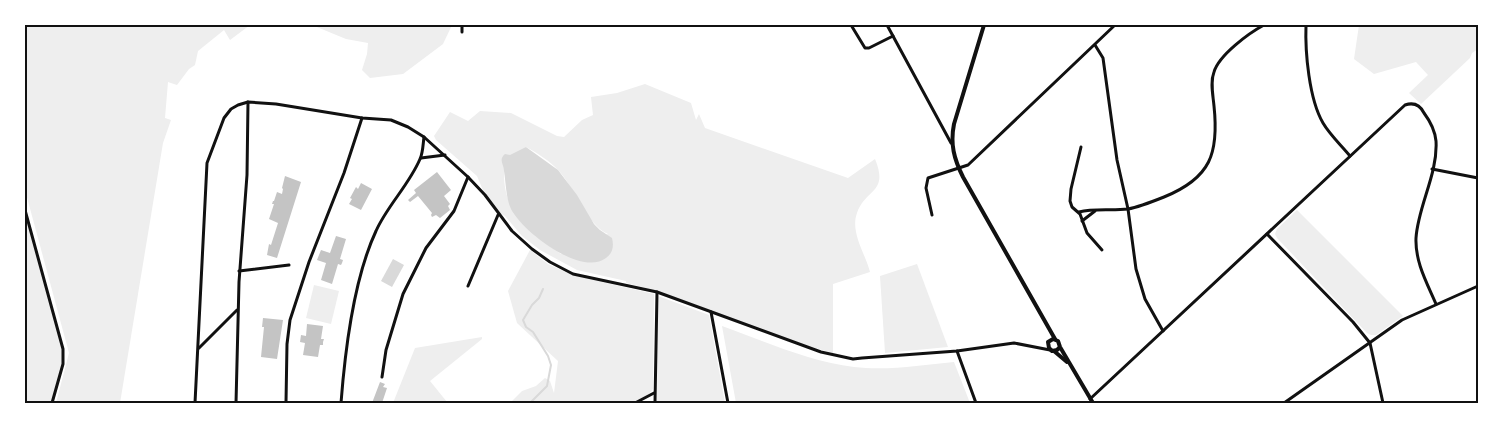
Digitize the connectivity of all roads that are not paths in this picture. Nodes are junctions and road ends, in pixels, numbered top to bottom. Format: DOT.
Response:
graph roads {
  1 [pos="462,25"];
  2 [pos="851,25"];
  3 [pos="887,25"];
  4 [pos="984,25"];
  5 [pos="1115,25"];
  6 [pos="1264,25"];
  7 [pos="1306,25"];
  8 [pos="462,32"];
  9 [pos="893,36"];
  10 [pos="1095,44"];
  11 [pos="248,102"];
  12 [pos="362,118"];
  13 [pos="424,137"];
  14 [pos="952,143"];
  15 [pos="1081,147"];
  16 [pos="445,154"];
  17 [pos="1350,156"];
  18 [pos="421,158"];
  19 [pos="959,168"];
  20 [pos="1432,169"];
  21 [pos="468,177"];
  22 [pos="1478,178"];
  23 [pos="1128,209"];
  24 [pos="25,210"];
  25 [pos="1095,211"];
  26 [pos="1078,212"];
  27 [pos="932,214"];
  28 [pos="498,215"];
  29 [pos="1082,221"];
  30 [pos="1267,234"];
  31 [pos="1102,250"];
  32 [pos="288,264"];
  33 [pos="239,272"];
  34 [pos="468,286"];
  35 [pos="1478,286"];
  36 [pos="657,292"];
  37 [pos="1436,304"];
  38 [pos="238,310"];
  39 [pos="711,312"];
  40 [pos="1048,328"];
  41 [pos="1163,331"];
  42 [pos="1055,339"];
  43 [pos="1048,342"];
  44 [pos="1370,343"];
  45 [pos="1035,346"];
  46 [pos="1060,346"];
  47 [pos="198,348"];
  48 [pos="1052,350"];
  49 [pos="957,351"];
  50 [pos="1071,366"];
  51 [pos="382,377"];
  52 [pos="654,393"];
  53 [pos="1092,401"];
  54 [pos="52,403"];
  55 [pos="195,403"];
  56 [pos="236,403"];
  57 [pos="285,403"];
  58 [pos="341,403"];
  59 [pos="635,403"];
  60 [pos="655,403"];
  61 [pos="728,403"];
  62 [pos="976,403"];
  63 [pos="1284,403"];
  64 [pos="1383,403"];
  1 -- 8 [label="street"];
  2 -- 9 [label="street"];
  3 -- 9 [label="street"];
  4 -- 14 [label="street"];
  5 -- 10 [label="street"];
  6 -- 23 [label="street"];
  7 -- 17 [label="street"];
  9 -- 14 [label="street"];
  10 -- 19 [label="street"];
  10 -- 23 [label="street"];
  11 -- 12 [label="street"];
  11 -- 33 [label="street"];
  11 -- 47 [label="street"];
  12 -- 13 [label="street"];
  12 -- 57 [label="street"];
  13 -- 16 [label="street"];
  13 -- 18 [label="street"];
  14 -- 19 [label="street"];
  15 -- 26 [label="street"];
  16 -- 18 [label="street"];
  16 -- 21 [label="street"];
  17 -- 20 [label="street"];
  17 -- 30 [label="street"];
  18 -- 58 [label="street"];
  19 -- 27 [label="street"];
  19 -- 40 [label="street"];
  20 -- 22 [label="street"];
  20 -- 37 [label="street"];
  21 -- 28 [label="street"];
  21 -- 51 [label="street"];
  23 -- 25 [label="street"];
  23 -- 41 [label="street"];
  24 -- 54 [label="street"];
  25 -- 26 [label="street"];
  25 -- 29 [label="street"];
  26 -- 29 [label="street"];
  28 -- 34 [label="street"];
  28 -- 36 [label="street"];
  29 -- 31 [label="street"];
  30 -- 41 [label="street"];
  30 -- 44 [label="street"];
  32 -- 33 [label="street"];
  33 -- 38 [label="street"];
  35 -- 37 [label="street"];
  36 -- 39 [label="street"];
  36 -- 52 [label="street"];
  37 -- 44 [label="street"];
  38 -- 47 [label="street"];
  38 -- 56 [label="street"];
  39 -- 49 [label="street"];
  39 -- 61 [label="street"];
  40 -- 42 [label="street"];
  40 -- 43 [label="street"];
  41 -- 53 [label="street"];
  42 -- 43 [label="street"];
  42 -- 46 [label="street"];
  43 -- 45 [label="street"];
  43 -- 48 [label="street"];
  44 -- 63 [label="street"];
  44 -- 64 [label="street"];
  45 -- 48 [label="street"];
  45 -- 49 [label="street"];
  46 -- 48 [label="street"];
  46 -- 50 [label="street"];
  47 -- 55 [label="street"];
  48 -- 50 [label="street"];
  49 -- 62 [label="street"];
  50 -- 53 [label="street"];
  52 -- 59 [label="street"];
  52 -- 60 [label="street"];
}
